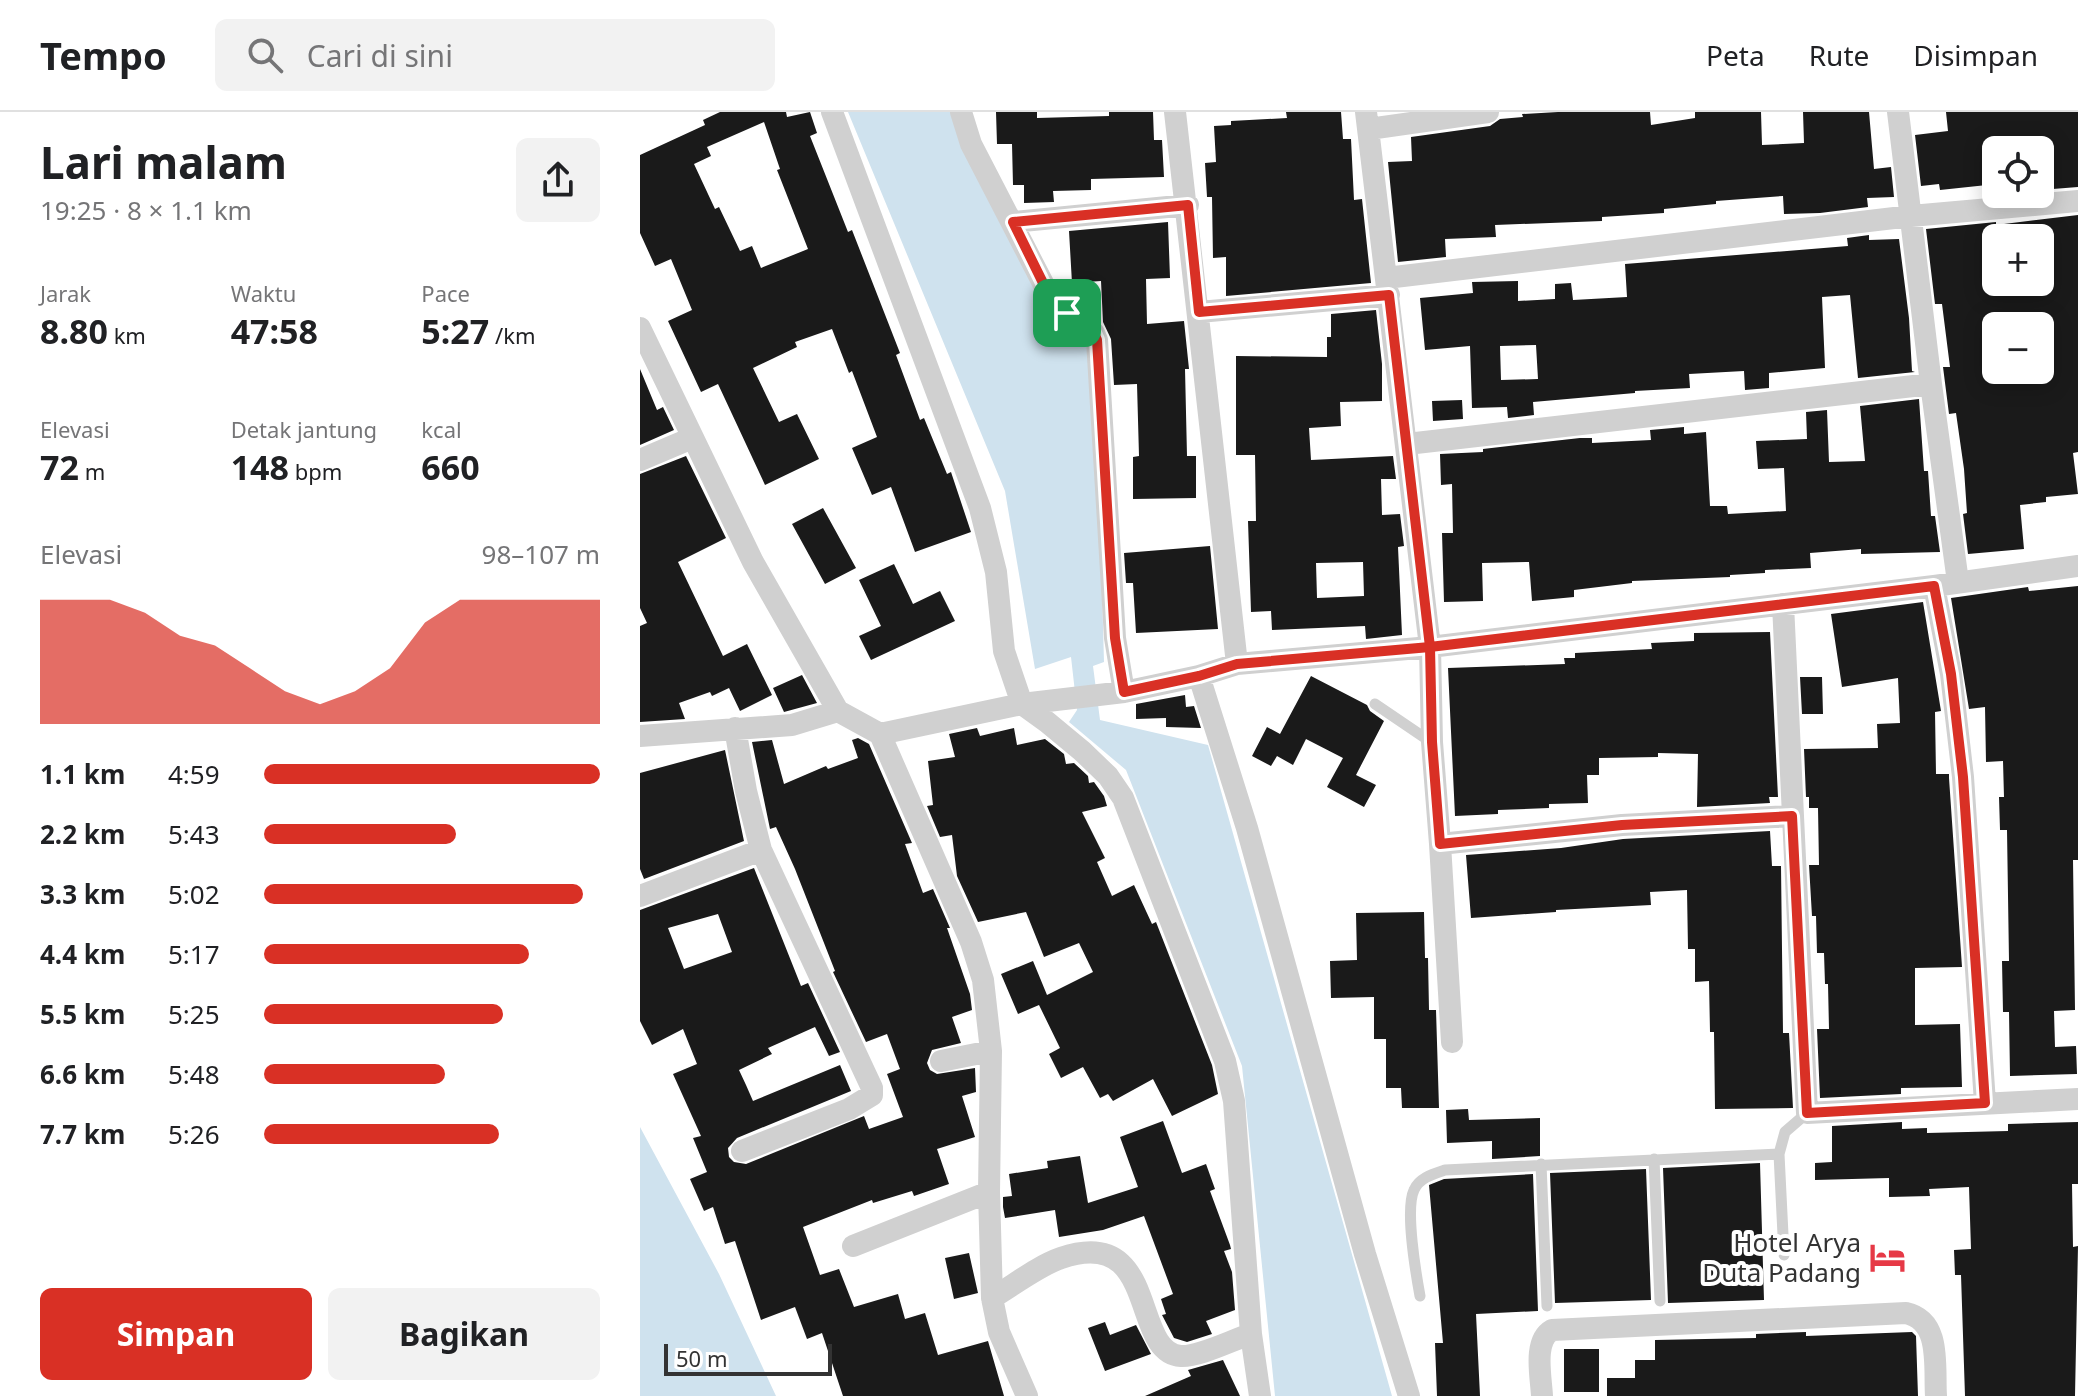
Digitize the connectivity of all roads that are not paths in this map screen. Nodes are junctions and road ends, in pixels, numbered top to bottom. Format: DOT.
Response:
graph roads {
  1 [pos="832,112"];
  2 [pos="961,112"];
  3 [pos="1175,112"];
  4 [pos="1488,112"];
  5 [pos="1898,112"];
  6 [pos="1367,120"];
  7 [pos="2078,201"];
  8 [pos="1188,205"];
  9 [pos="1911,216"];
  10 [pos="1013,222"];
  11 [pos="1388,287"];
  12 [pos="1199,312"];
  13 [pos="640,328"];
  14 [pos="1931,384"];
  15 [pos="692,438"];
  16 [pos="1407,444"];
  17 [pos="640,460"];
  18 [pos="2078,566"];
  19 [pos="1958,582"];
  20 [pos="1934,586"];
  21 [pos="1783,604"];
  22 [pos="1430,647"];
  23 [pos="1237,664"];
  24 [pos="1199,676"];
  25 [pos="1117,693"];
  26 [pos="1022,704"];
  27 [pos="1375,704"];
  28 [pos="838,711"];
  29 [pos="735,728"];
  30 [pos="880,734"];
  31 [pos="640,736"];
  32 [pos="1432,742"];
  33 [pos="1792,816"];
  34 [pos="1440,844"];
  35 [pos="761,850"];
  36 [pos="640,896"];
  37 [pos="1452,1042"];
  38 [pos="991,1051"];
  39 [pos="941,1061"];
  40 [pos="2078,1099"];
  41 [pos="1985,1103"];
  42 [pos="1807,1113"];
  43 [pos="742,1151"];
  44 [pos="1779,1154"];
  45 [pos="1654,1159"];
  46 [pos="1541,1164"];
  47 [pos="989,1192"];
  48 [pos="853,1246"];
  49 [pos="1784,1255"];
  50 [pos="1420,1296"];
  51 [pos="992,1298"];
  52 [pos="1660,1301"];
  53 [pos="1547,1306"];
  54 [pos="1251,1334"];
  55 [pos="1027,1396"];
  56 [pos="1260,1396"];
  57 [pos="1409,1396"];
  58 [pos="1542,1396"];
  59 [pos="1936,1396"];
  1 -- 26 [label="street"];
  2 -- 10 [label="street"];
  3 -- 8 [label="street"];
  4 -- 6 [label="street"];
  5 -- 9 [label="street"];
  6 -- 11 [label="street"];
  7 -- 9 [label="street"];
  8 -- 10 [label="street"];
  8 -- 12 [label="street"];
  9 -- 11 [label="street"];
  9 -- 14 [label="street"];
  10 -- 25 [label="street"];
  11 -- 12 [label="street"];
  11 -- 16 [label="street"];
  12 -- 23 [label="street"];
  13 -- 15 [label="street"];
  14 -- 16 [label="street"];
  14 -- 19 [label="street"];
  15 -- 17 [label="street"];
  15 -- 28 [label="street"];
  16 -- 22 [label="street"];
  18 -- 19 [label="street"];
  19 -- 20 [label="street"];
  20 -- 21 [label="street"];
  20 -- 41 [label="street"];
  21 -- 22 [label="street"];
  21 -- 33 [label="street"];
  22 -- 23 [label="street"];
  22 -- 32 [label="street"];
  23 -- 24 [label="street"];
  24 -- 25 [label="street"];
  24 -- 57 [label="street"];
  25 -- 26 [label="street"];
  26 -- 30 [label="street"];
  26 -- 54 [label="street"];
  27 -- 32 [label="lane"];
  28 -- 29 [label="street"];
  28 -- 30 [label="street"];
  29 -- 31 [label="street"];
  29 -- 35 [label="street"];
  30 -- 38 [label="street"];
  32 -- 34 [label="street"];
  33 -- 34 [label="street"];
  33 -- 42 [label="street"];
  34 -- 37 [label="street"];
  35 -- 36 [label="street"];
  35 -- 43 [label="street"];
  38 -- 39 [label="street"];
  38 -- 47 [label="street"];
  40 -- 41 [label="street"];
  41 -- 42 [label="street"];
  42 -- 44 [label="lane"];
  44 -- 45 [label="lane"];
  44 -- 49 [label="lane"];
  45 -- 46 [label="lane"];
  45 -- 52 [label="lane"];
  46 -- 50 [label="lane"];
  46 -- 53 [label="lane"];
  47 -- 48 [label="street"];
  47 -- 51 [label="street"];
  51 -- 54 [label="street"];
  51 -- 55 [label="street"];
  54 -- 56 [label="street"];
  58 -- 59 [label="street"];
}
